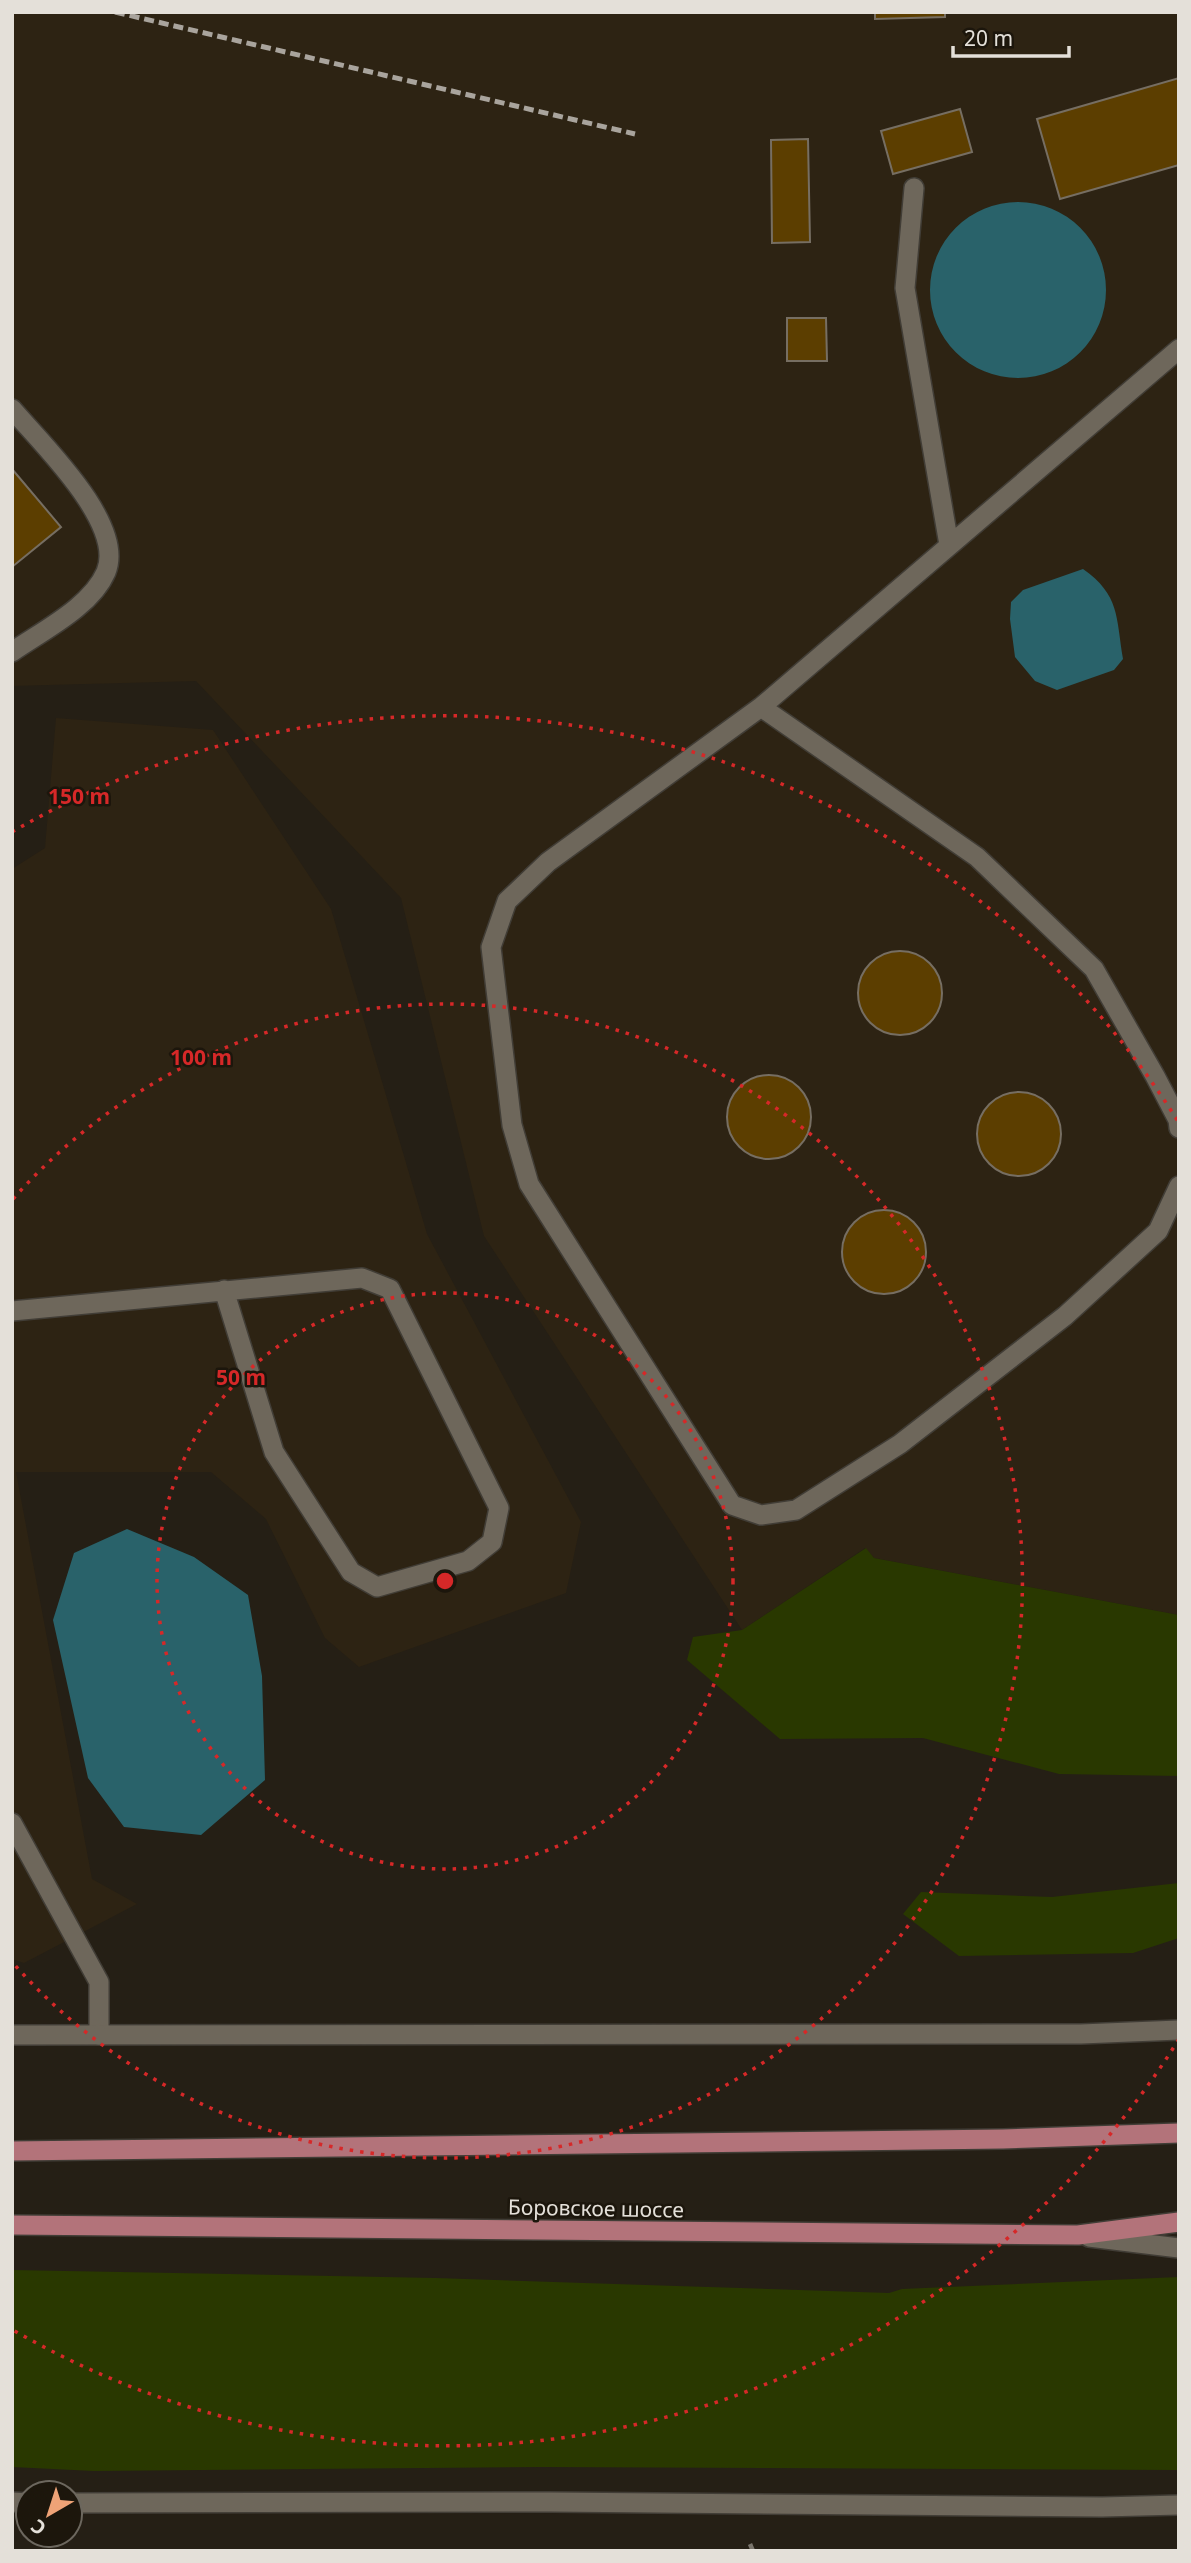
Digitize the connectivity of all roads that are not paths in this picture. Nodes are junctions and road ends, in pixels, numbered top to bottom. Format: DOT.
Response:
graph roads {
  1 [pos="914,188"];
  2 [pos="1179,349"];
  3 [pos="12,409"];
  4 [pos="948,545"];
  5 [pos="12,652"];
  6 [pos="761,707"];
  7 [pos="1179,1128"];
  8 [pos="1179,1186"];
  9 [pos="225,1290"];
  10 [pos="12,1311"];
  11 [pos="12,1823"];
  12 [pos="1179,2030"];
  13 [pos="12,2035"];
  14 [pos="99,2035"];
  15 [pos="1179,2133"];
  16 [pos="12,2151"];
  17 [pos="1179,2222"];
  18 [pos="12,2225"];
  19 [pos="1078,2235"];
  20 [pos="1179,2248"];
  21 [pos="84,2503"];
  22 [pos="1179,2505"];
  1 -- 4 [label="street"];
  2 -- 4 [label="street"];
  3 -- 5 [label="street"];
  4 -- 6 [label="street"];
  6 -- 7 [label="street"];
  6 -- 8 [label="street"];
  9 -- 9 [label="street"];
  9 -- 10 [label="street"];
  11 -- 14 [label="street"];
  12 -- 14 [label="street"];
  13 -- 14 [label="street"];
  15 -- 16 [label="main road"];
  17 -- 19 [label="main road, Боровское шоссе"];
  18 -- 19 [label="main road, Боровское шоссе"];
  19 -- 20 [label="street"];
  21 -- 22 [label="street"];
}
